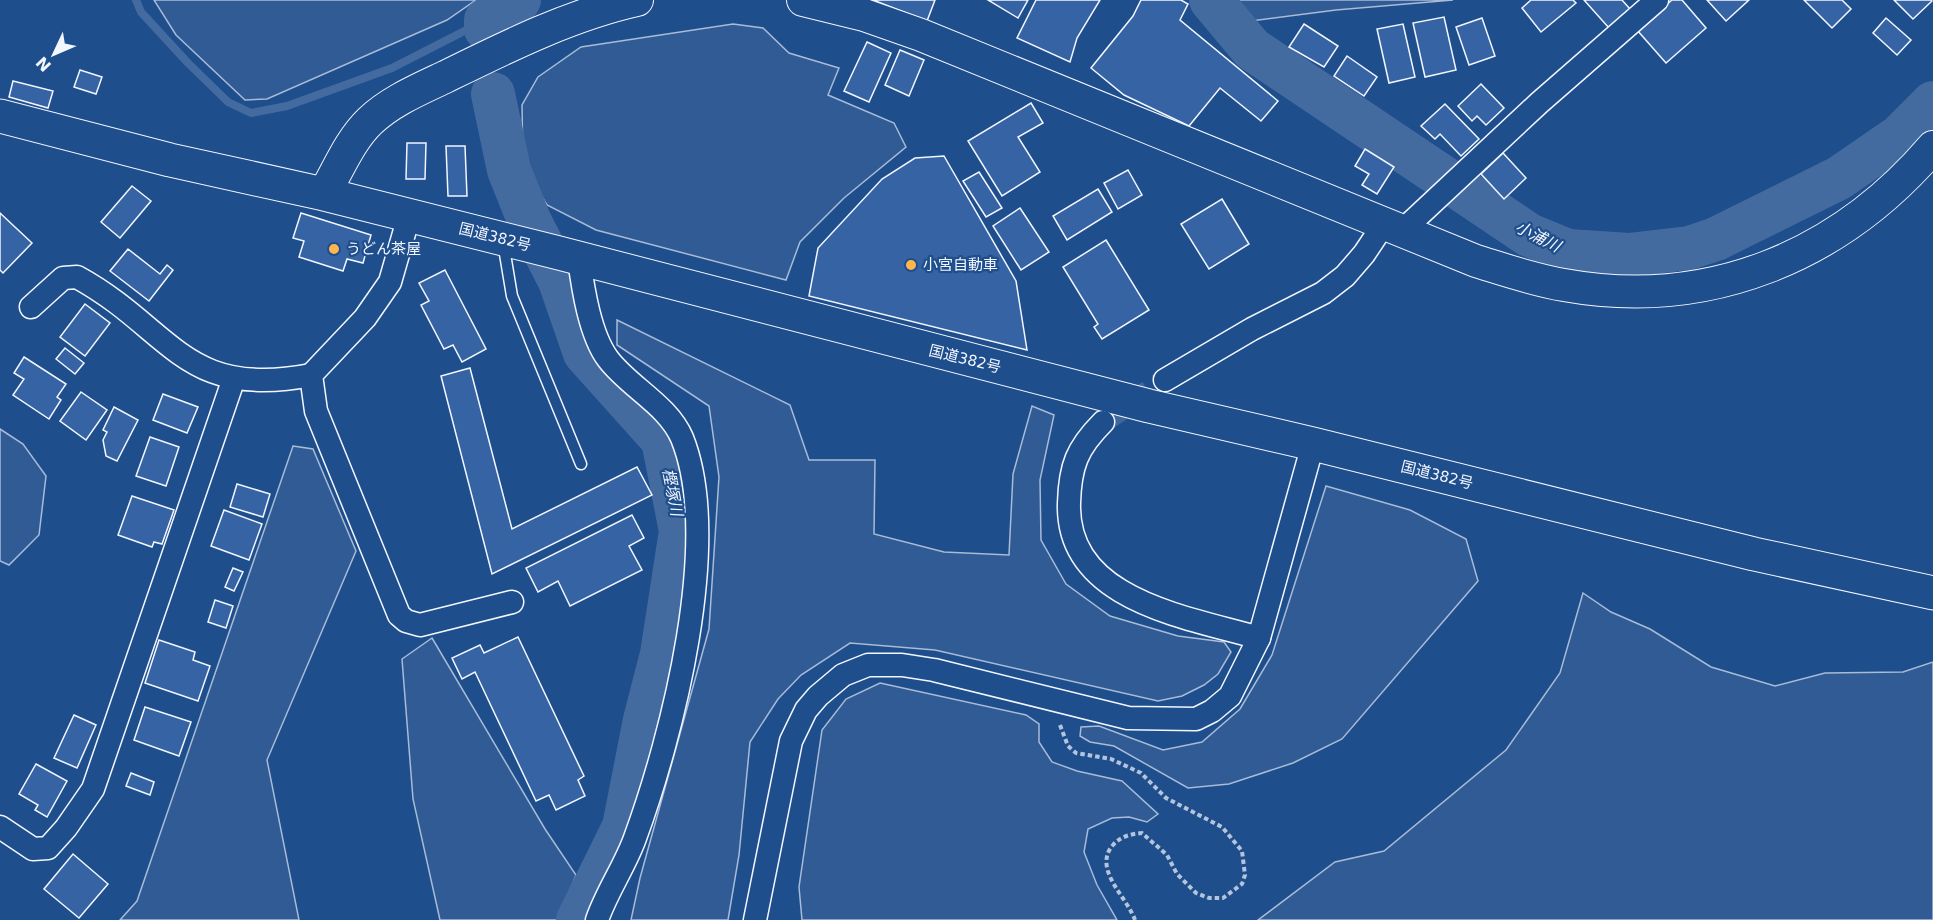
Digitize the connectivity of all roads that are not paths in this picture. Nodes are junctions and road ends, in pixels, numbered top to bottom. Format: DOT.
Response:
graph roads {
  1 [pos="637,0"];
  2 [pos="803,0"];
  3 [pos="1657,0"];
  4 [pos="0,116"];
  5 [pos="1933,147"];
  6 [pos="324,194"];
  7 [pos="409,216"];
  8 [pos="1393,227"];
  9 [pos="510,241"];
  10 [pos="569,256"];
  11 [pos="32,307"];
  12 [pos="311,375"];
  13 [pos="234,378"];
  14 [pos="1165,380"];
  15 [pos="1103,422"];
  16 [pos="1313,444"];
  17 [pos="581,464"];
  18 [pos="1933,593"];
  19 [pos="512,602"];
  20 [pos="1259,638"];
  21 [pos="0,827"];
  22 [pos="597,920"];
  23 [pos="755,920"];
  1 -- 6 [label="street"];
  2 -- 8 [label="street"];
  3 -- 8 [label="street"];
  4 -- 6 [label="highway, 国道382号"];
  5 -- 8 [label="street"];
  6 -- 7 [label="highway, 国道382号"];
  7 -- 9 [label="highway, 国道382号"];
  7 -- 12 [label="street"];
  8 -- 14 [label="street"];
  9 -- 10 [label="highway, 国道382号"];
  9 -- 17 [label="lane"];
  10 -- 16 [label="highway, 国道382号"];
  10 -- 22 [label="street"];
  11 -- 13 [label="street"];
  12 -- 13 [label="street"];
  12 -- 19 [label="street"];
  13 -- 21 [label="street"];
  15 -- 20 [label="street"];
  16 -- 18 [label="highway, 国道382号"];
  16 -- 20 [label="street"];
  20 -- 23 [label="street"];
}
